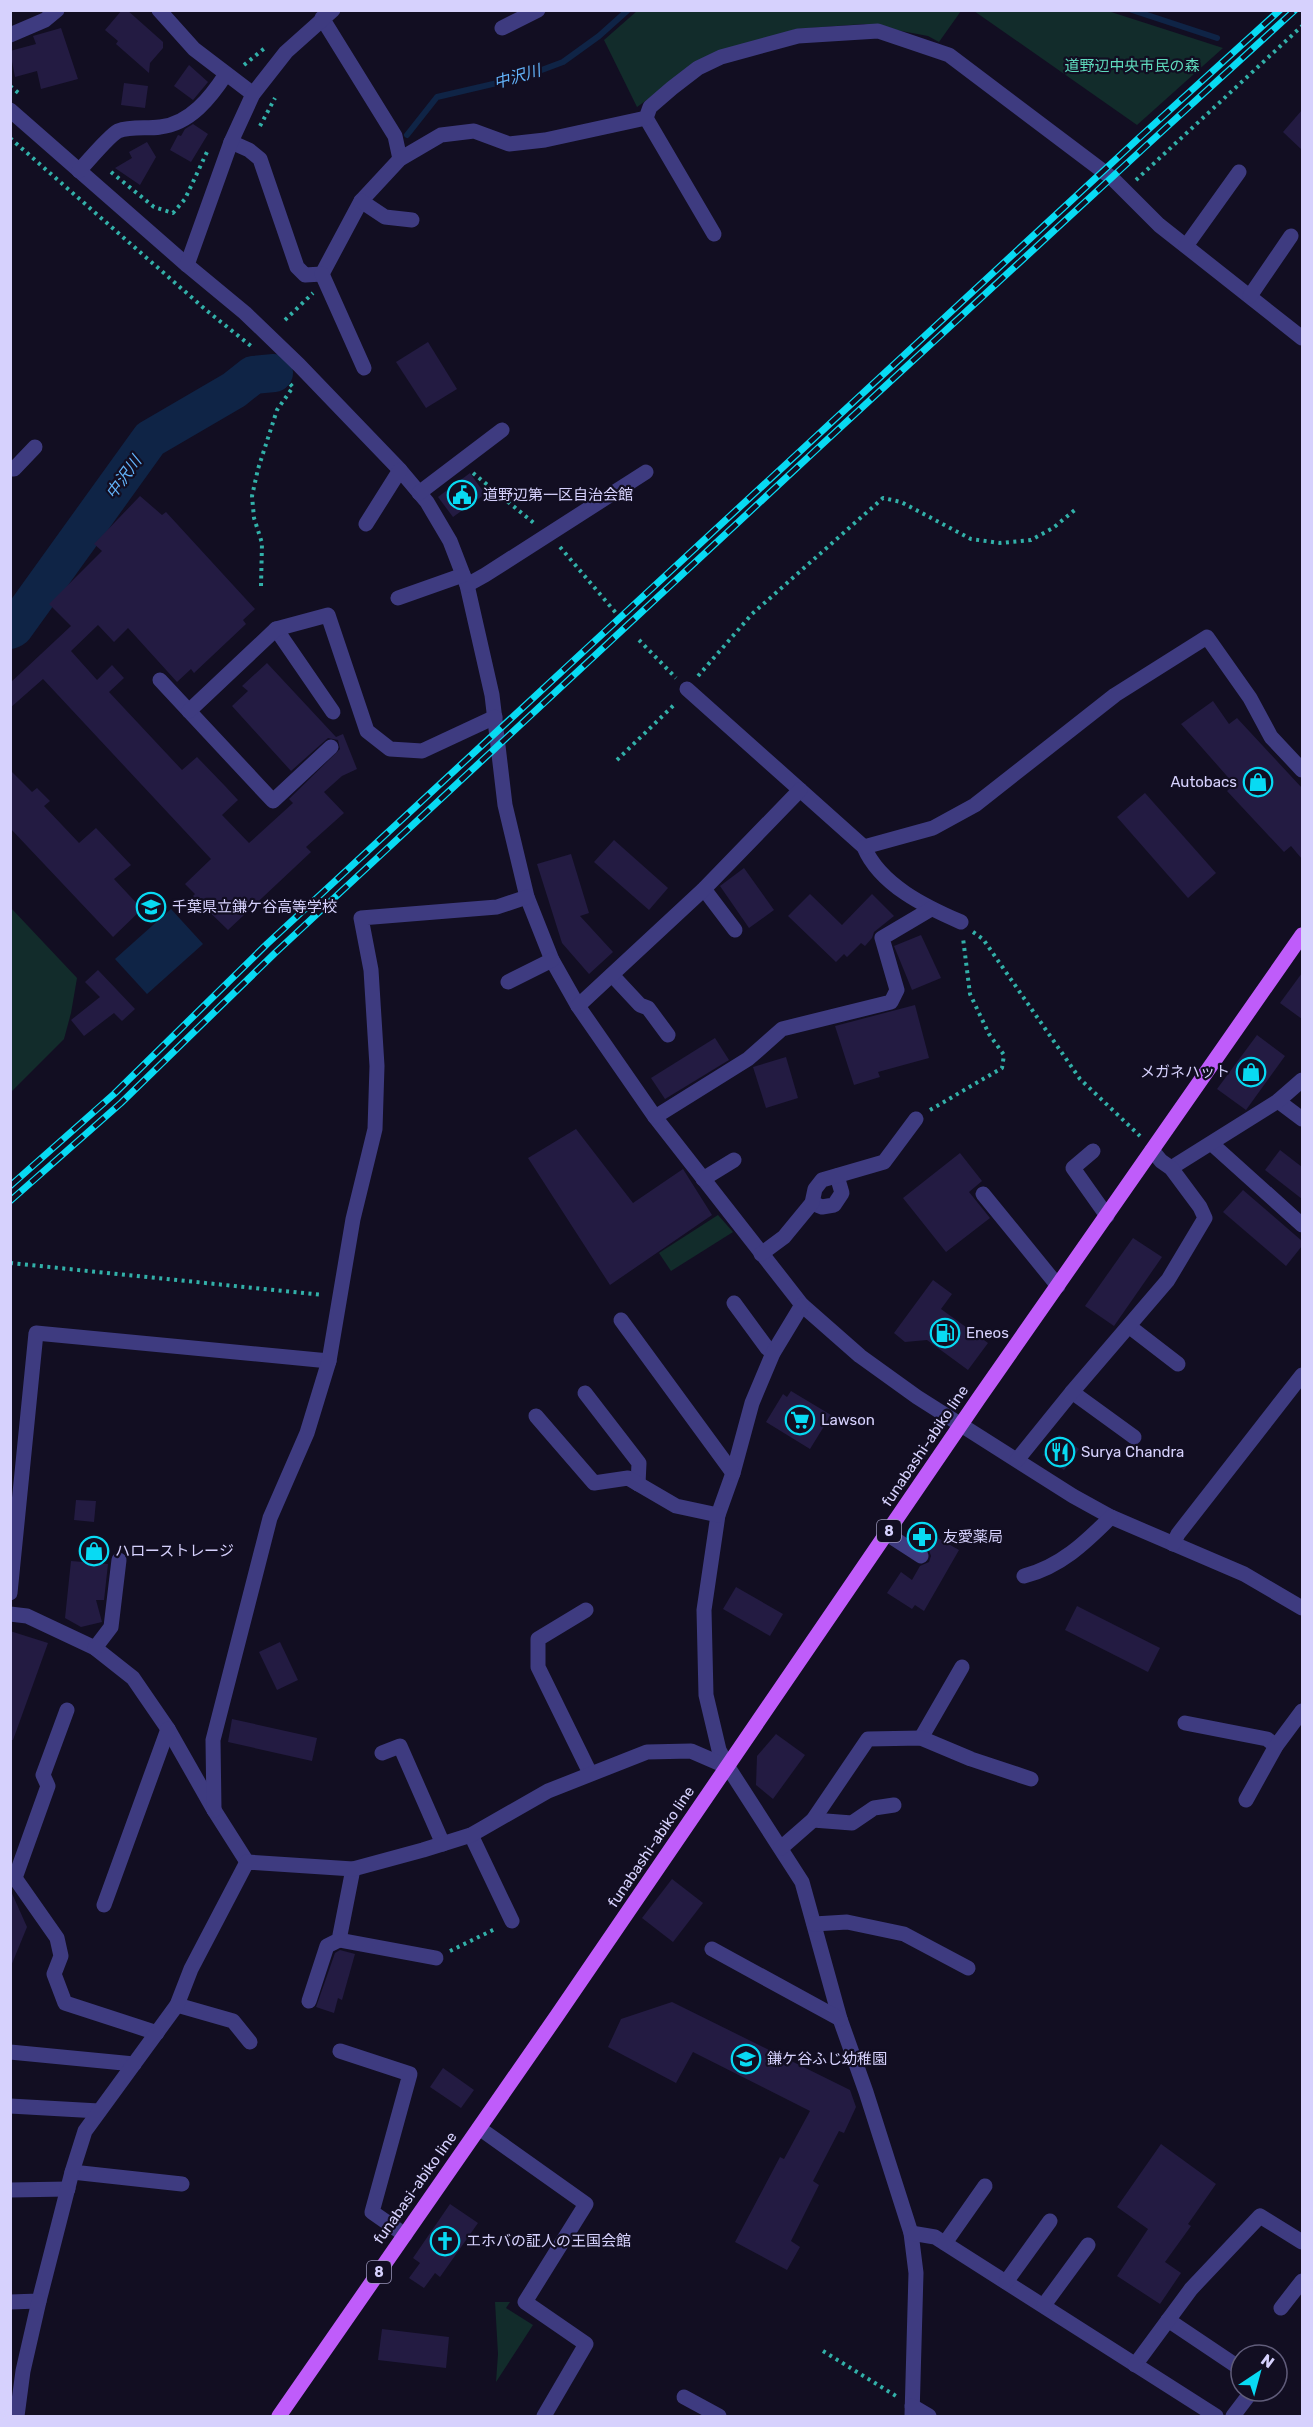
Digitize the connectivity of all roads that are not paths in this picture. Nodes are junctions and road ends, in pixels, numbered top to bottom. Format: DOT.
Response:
graph roads {
  1 [pos="57,10"];
  2 [pos="159,10"];
  3 [pos="536,11"];
  4 [pos="327,14"];
  5 [pos="502,28"];
  6 [pos="10,35"];
  7 [pos="226,74"];
  8 [pos="253,94"];
  9 [pos="10,110"];
  10 [pos="646,118"];
  11 [pos="231,142"];
  12 [pos="400,159"];
  13 [pos="79,171"];
  14 [pos="1239,172"];
  15 [pos="361,201"];
  16 [pos="412,220"];
  17 [pos="714,234"];
  18 [pos="1291,236"];
  19 [pos="1186,246"];
  20 [pos="187,265"];
  21 [pos="319,275"];
  22 [pos="1250,296"];
  23 [pos="1301,333"];
  24 [pos="364,368"];
  25 [pos="502,430"];
  26 [pos="35,447"];
  27 [pos="10,469"];
  28 [pos="400,470"];
  29 [pos="646,472"];
  30 [pos="419,493"];
  31 [pos="366,524"];
  32 [pos="465,580"];
  33 [pos="398,598"];
  34 [pos="276,629"];
  35 [pos="160,680"];
  36 [pos="687,689"];
  37 [pos="189,711"];
  38 [pos="333,712"];
  39 [pos="495,717"];
  40 [pos="331,747"];
  41 [pos="1302,770"];
  42 [pos="800,790"];
  43 [pos="864,847"];
  44 [pos="704,889"];
  45 [pos="527,897"];
  46 [pos="931,909"];
  47 [pos="961,922"];
  48 [pos="735,930"];
  49 [pos="1302,935"];
  50 [pos="552,960"];
  51 [pos="612,975"];
  52 [pos="508,982"];
  53 [pos="578,1006"];
  54 [pos="668,1035"];
  55 [pos="1302,1080"];
  56 [pos="1278,1101"];
  57 [pos="655,1118"];
  58 [pos="916,1119"];
  59 [pos="1302,1119"];
  60 [pos="1212,1144"];
  61 [pos="1152,1150"];
  62 [pos="1093,1151"];
  63 [pos="734,1160"];
  64 [pos="1171,1168"];
  65 [pos="837,1176"];
  66 [pos="703,1179"];
  67 [pos="983,1194"];
  68 [pos="812,1203"];
  69 [pos="1107,1216"];
  70 [pos="1302,1225"];
  71 [pos="761,1254"];
  72 [pos="1058,1286"];
  73 [pos="734,1303"];
  74 [pos="802,1305"];
  75 [pos="621,1320"];
  76 [pos="1130,1327"];
  77 [pos="773,1353"];
  78 [pos="328,1361"];
  79 [pos="1178,1364"];
  80 [pos="1302,1375"];
  81 [pos="1072,1392"];
  82 [pos="585,1393"];
  83 [pos="536,1416"];
  84 [pos="960,1426"];
  85 [pos="1134,1437"];
  86 [pos="1017,1460"];
  87 [pos="733,1473"];
  88 [pos="638,1484"];
  89 [pos="718,1515"];
  90 [pos="1111,1517"];
  91 [pos="887,1534"];
  92 [pos="1173,1544"];
  93 [pos="921,1556"];
  94 [pos="119,1560"];
  95 [pos="1024,1576"];
  96 [pos="10,1593"];
  97 [pos="1302,1608"];
  98 [pos="586,1610"];
  99 [pos="10,1614"];
  100 [pos="95,1648"];
  101 [pos="962,1667"];
  102 [pos="67,1710"];
  103 [pos="1302,1711"];
  104 [pos="1185,1724"];
  105 [pos="168,1729"];
  106 [pos="921,1738"];
  107 [pos="1276,1746"];
  108 [pos="382,1753"];
  109 [pos="728,1767"];
  110 [pos="590,1773"];
  111 [pos="1031,1779"];
  112 [pos="1246,1800"];
  113 [pos="894,1805"];
  114 [pos="214,1810"];
  115 [pos="813,1820"];
  116 [pos="471,1835"];
  117 [pos="442,1844"];
  118 [pos="781,1848"];
  119 [pos="247,1862"];
  120 [pos="353,1869"];
  121 [pos="104,1905"];
  122 [pos="512,1921"];
  123 [pos="814,1924"];
  124 [pos="339,1940"];
  125 [pos="712,1949"];
  126 [pos="436,1958"];
  127 [pos="968,1968"];
  128 [pos="309,2001"];
  129 [pos="177,2005"];
  130 [pos="840,2019"];
  131 [pos="157,2033"];
  132 [pos="250,2042"];
  133 [pos="340,2051"];
  134 [pos="10,2052"];
  135 [pos="134,2064"];
  136 [pos="10,2106"];
  137 [pos="99,2111"];
  138 [pos="479,2128"];
  139 [pos="72,2172"];
  140 [pos="183,2184"];
  141 [pos="985,2186"];
  142 [pos="68,2189"];
  143 [pos="10,2190"];
  144 [pos="1050,2221"];
  145 [pos="911,2233"];
  146 [pos="405,2235"];
  147 [pos="1302,2242"];
  148 [pos="945,2243"];
  149 [pos="1088,2245"];
  150 [pos="1302,2281"];
  151 [pos="1005,2282"];
  152 [pos="39,2301"];
  153 [pos="10,2302"];
  154 [pos="1044,2305"];
  155 [pos="1281,2308"];
  156 [pos="1168,2320"];
  157 [pos="1229,2361"];
  158 [pos="1135,2365"];
  159 [pos="17,2371"];
  160 [pos="684,2397"];
  161 [pos="1243,2403"];
  162 [pos="912,2411"];
  163 [pos="17,2416"];
  164 [pos="279,2416"];
  165 [pos="544,2416"];
  166 [pos="718,2416"];
  167 [pos="929,2416"];
  168 [pos="1216,2416"];
  169 [pos="1233,2416"];
  1 -- 6 [label="street"];
  2 -- 7 [label="street"];
  3 -- 5 [label="street"];
  4 -- 8 [label="street"];
  4 -- 12 [label="street"];
  7 -- 8 [label="street"];
  7 -- 13 [label="street"];
  8 -- 11 [label="street"];
  9 -- 13 [label="street"];
  10 -- 12 [label="street"];
  10 -- 17 [label="street"];
  10 -- 19 [label="street"];
  11 -- 20 [label="street"];
  11 -- 21 [label="street"];
  12 -- 15 [label="street"];
  13 -- 20 [label="street"];
  14 -- 19 [label="street"];
  15 -- 16 [label="street"];
  15 -- 21 [label="street"];
  18 -- 22 [label="street"];
  19 -- 22 [label="street"];
  20 -- 28 [label="street"];
  21 -- 24 [label="street"];
  22 -- 23 [label="street"];
  25 -- 30 [label="street"];
  26 -- 27 [label="street"];
  28 -- 30 [label="street"];
  28 -- 31 [label="street"];
  29 -- 32 [label="street"];
  30 -- 32 [label="street"];
  32 -- 33 [label="street"];
  32 -- 39 [label="street"];
  34 -- 37 [label="street"];
  34 -- 38 [label="street"];
  34 -- 39 [label="street"];
  35 -- 37 [label="street"];
  36 -- 42 [label="street"];
  37 -- 40 [label="street"];
  39 -- 45 [label="street"];
  41 -- 43 [label="street"];
  42 -- 43 [label="street"];
  42 -- 44 [label="street"];
  43 -- 46 [label="street"];
  44 -- 48 [label="street"];
  44 -- 51 [label="street"];
  45 -- 50 [label="street"];
  45 -- 78 [label="street"];
  46 -- 47 [label="street"];
  46 -- 57 [label="street"];
  49 -- 61 [label="main road, funabashi-abiko line / 8"];
  50 -- 52 [label="street"];
  50 -- 53 [label="street"];
  51 -- 53 [label="street"];
  51 -- 54 [label="street"];
  53 -- 57 [label="street"];
  55 -- 56 [label="street"];
  56 -- 59 [label="street"];
  56 -- 60 [label="street"];
  57 -- 66 [label="street"];
  58 -- 65 [label="street"];
  60 -- 64 [label="street"];
  60 -- 70 [label="street"];
  61 -- 64 [label="street"];
  61 -- 69 [label="main road, funabashi-abiko line / 8"];
  62 -- 69 [label="street"];
  63 -- 66 [label="street"];
  64 -- 76 [label="street"];
  65 -- 68 [label="street"];
  65 -- 68 [label="street"];
  66 -- 71 [label="street"];
  67 -- 72 [label="street"];
  68 -- 71 [label="street"];
  69 -- 72 [label="main road, funabashi-abiko line / 8"];
  71 -- 74 [label="street"];
  72 -- 84 [label="main road, funabashi-abiko line / 8"];
  73 -- 77 [label="street"];
  74 -- 77 [label="street"];
  74 -- 84 [label="street"];
  75 -- 87 [label="street"];
  76 -- 79 [label="street"];
  76 -- 81 [label="street"];
  77 -- 87 [label="street"];
  78 -- 96 [label="street"];
  78 -- 114 [label="street"];
  80 -- 92 [label="street"];
  81 -- 85 [label="street"];
  81 -- 86 [label="street"];
  82 -- 88 [label="street"];
  83 -- 88 [label="street"];
  84 -- 86 [label="street"];
  84 -- 91 [label="main road, funabashi-abiko line / 8"];
  86 -- 90 [label="street"];
  87 -- 89 [label="street"];
  88 -- 89 [label="street"];
  89 -- 109 [label="street"];
  90 -- 92 [label="street"];
  90 -- 95 [label="street"];
  91 -- 93 [label="street"];
  91 -- 109 [label="main road, funabashi-abiko line / 8"];
  92 -- 97 [label="street"];
  94 -- 100 [label="street"];
  98 -- 110 [label="street"];
  99 -- 100 [label="street"];
  100 -- 105 [label="street"];
  101 -- 106 [label="street"];
  102 -- 131 [label="street"];
  103 -- 107 [label="street"];
  104 -- 107 [label="street"];
  105 -- 114 [label="street"];
  105 -- 121 [label="street"];
  106 -- 111 [label="street"];
  106 -- 115 [label="street"];
  107 -- 112 [label="street"];
  108 -- 117 [label="street"];
  109 -- 110 [label="street"];
  109 -- 118 [label="street"];
  109 -- 138 [label="main road, funabashi-abiko line / 8"];
  110 -- 116 [label="street"];
  113 -- 115 [label="street"];
  114 -- 119 [label="street"];
  115 -- 118 [label="street"];
  116 -- 117 [label="street"];
  116 -- 122 [label="street"];
  117 -- 120 [label="street"];
  118 -- 123 [label="street"];
  119 -- 120 [label="street"];
  119 -- 129 [label="street"];
  120 -- 124 [label="street"];
  123 -- 127 [label="street"];
  123 -- 130 [label="street"];
  124 -- 126 [label="street"];
  124 -- 128 [label="street"];
  125 -- 130 [label="street"];
  129 -- 131 [label="street"];
  129 -- 132 [label="street"];
  130 -- 145 [label="street"];
  131 -- 135 [label="street"];
  133 -- 146 [label="street"];
  134 -- 135 [label="street"];
  135 -- 137 [label="street"];
  136 -- 137 [label="street"];
  137 -- 139 [label="street"];
  138 -- 146 [label="main road, funabasi-abiko line / 8"];
  138 -- 165 [label="street"];
  139 -- 140 [label="street"];
  139 -- 142 [label="street"];
  141 -- 148 [label="street"];
  142 -- 143 [label="street"];
  142 -- 152 [label="street"];
  144 -- 151 [label="street"];
  145 -- 148 [label="street"];
  145 -- 162 [label="street"];
  146 -- 164 [label="main road, funabasi-abiko line / 8"];
  147 -- 156 [label="street"];
  148 -- 151 [label="street"];
  149 -- 154 [label="street"];
  150 -- 155 [label="street"];
  151 -- 154 [label="street"];
  152 -- 153 [label="street"];
  152 -- 159 [label="street"];
  154 -- 158 [label="street"];
  156 -- 157 [label="street"];
  156 -- 158 [label="street"];
  158 -- 168 [label="street"];
  159 -- 163 [label="street"];
  160 -- 166 [label="street"];
  161 -- 169 [label="street"];
  162 -- 167 [label="street"];
}
